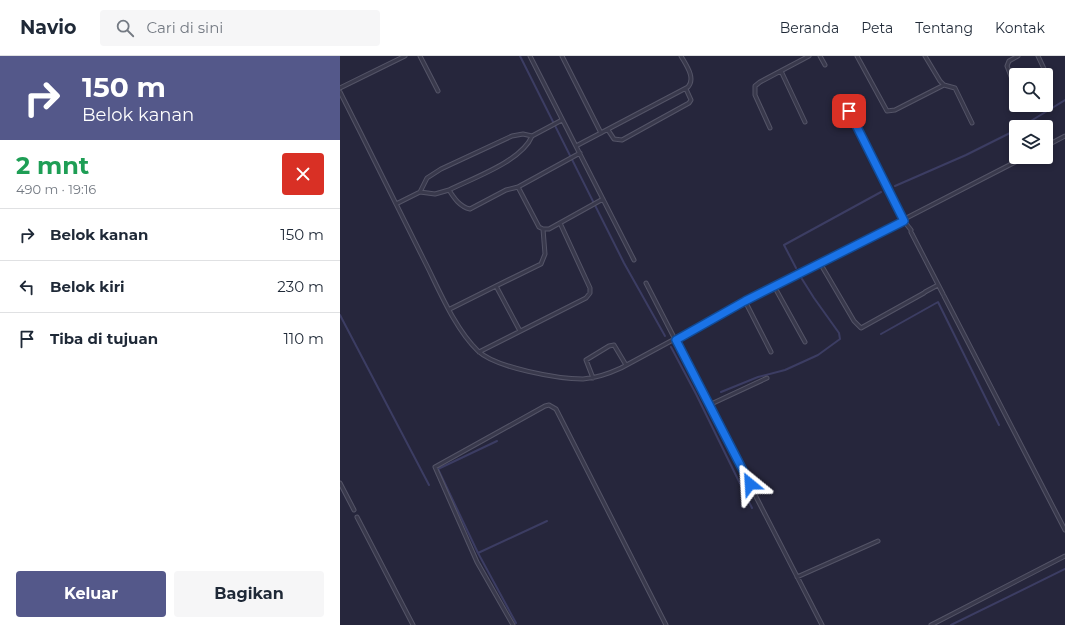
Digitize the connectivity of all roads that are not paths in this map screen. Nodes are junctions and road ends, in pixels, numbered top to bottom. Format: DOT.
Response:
graph roads {
  1 [pos="405,56"];
  2 [pos="420,56"];
  3 [pos="530,56"];
  4 [pos="562,56"];
  5 [pos="681,56"];
  6 [pos="809,56"];
  7 [pos="820,56"];
  8 [pos="857,56"];
  9 [pos="925,56"];
  10 [pos="1018,56"];
  11 [pos="1038,56"];
  12 [pos="825,65"];
  13 [pos="1044,68"];
  14 [pos="781,71"];
  15 [pos="1009,71"];
  16 [pos="944,85"];
  17 [pos="340,88"];
  18 [pos="686,89"];
  19 [pos="438,91"];
  20 [pos="340,92"];
  21 [pos="849,111"];
  22 [pos="562,120"];
  23 [pos="805,122"];
  24 [pos="972,123"];
  25 [pos="770,128"];
  26 [pos="608,130"];
  27 [pos="601,133"];
  28 [pos="532,136"];
  29 [pos="1065,136"];
  30 [pos="1053,142"];
  31 [pos="576,146"];
  32 [pos="580,153"];
  33 [pos="1012,164"];
  34 [pos="518,186"];
  35 [pos="450,190"];
  36 [pos="420,192"];
  37 [pos="603,199"];
  38 [pos="396,204"];
  39 [pos="904,221"];
  40 [pos="560,222"];
  41 [pos="543,230"];
  42 [pos="634,260"];
  43 [pos="820,263"];
  44 [pos="646,283"];
  45 [pos="938,285"];
  46 [pos="496,286"];
  47 [pos="774,286"];
  48 [pos="745,301"];
  49 [pos="450,309"];
  50 [pos="520,331"];
  51 [pos="676,340"];
  52 [pos="805,342"];
  53 [pos="479,352"];
  54 [pos="771,352"];
  55 [pos="626,366"];
  56 [pos="593,378"];
  57 [pos="767,378"];
  58 [pos="709,405"];
  59 [pos="340,483"];
  60 [pos="354,510"];
  61 [pos="357,517"];
  62 [pos="1065,530"];
  63 [pos="878,541"];
  64 [pos="1065,556"];
  65 [pos="797,577"];
  66 [pos="413,625"];
  67 [pos="513,625"];
  68 [pos="666,625"];
  69 [pos="822,625"];
  70 [pos="931,625"];
  1 -- 17 [label="lane"];
  2 -- 19 [label="lane"];
  3 -- 22 [label="lane"];
  4 -- 27 [label="lane"];
  5 -- 18 [label="lane"];
  6 -- 14 [label="lane"];
  7 -- 12 [label="lane"];
  8 -- 16 [label="lane"];
  9 -- 16 [label="lane"];
  10 -- 15 [label="lane"];
  11 -- 13 [label="lane"];
  14 -- 23 [label="lane"];
  14 -- 25 [label="lane"];
  16 -- 24 [label="lane"];
  18 -- 26 [label="lane"];
  18 -- 26 [label="lane"];
  20 -- 38 [label="lane"];
  21 -- 39 [label="lane"];
  22 -- 28 [label="lane"];
  22 -- 31 [label="lane"];
  26 -- 27 [label="lane"];
  27 -- 31 [label="lane"];
  28 -- 35 [label="lane"];
  28 -- 36 [label="lane"];
  29 -- 30 [label="lane"];
  31 -- 32 [label="lane"];
  32 -- 34 [label="lane"];
  32 -- 37 [label="lane"];
  33 -- 39 [label="lane"];
  34 -- 35 [label="lane"];
  34 -- 41 [label="lane"];
  35 -- 36 [label="lane"];
  36 -- 38 [label="lane"];
  37 -- 40 [label="lane"];
  37 -- 42 [label="lane"];
  38 -- 49 [label="lane"];
  39 -- 43 [label="lane"];
  39 -- 45 [label="lane"];
  40 -- 41 [label="lane"];
  40 -- 50 [label="lane"];
  41 -- 46 [label="lane"];
  43 -- 45 [label="lane"];
  43 -- 47 [label="lane"];
  44 -- 51 [label="lane"];
  45 -- 62 [label="lane"];
  46 -- 49 [label="lane"];
  46 -- 50 [label="lane"];
  47 -- 48 [label="lane"];
  47 -- 52 [label="lane"];
  48 -- 51 [label="lane"];
  48 -- 54 [label="lane"];
  49 -- 53 [label="lane"];
  50 -- 53 [label="lane"];
  51 -- 55 [label="lane"];
  51 -- 58 [label="lane"];
  53 -- 56 [label="lane"];
  55 -- 56 [label="lane"];
  55 -- 56 [label="lane"];
  57 -- 58 [label="lane"];
  58 -- 65 [label="lane"];
  59 -- 60 [label="lane"];
  61 -- 66 [label="lane"];
  63 -- 65 [label="lane"];
  64 -- 70 [label="lane"];
  65 -- 69 [label="lane"];
  67 -- 68 [label="lane"];
}
